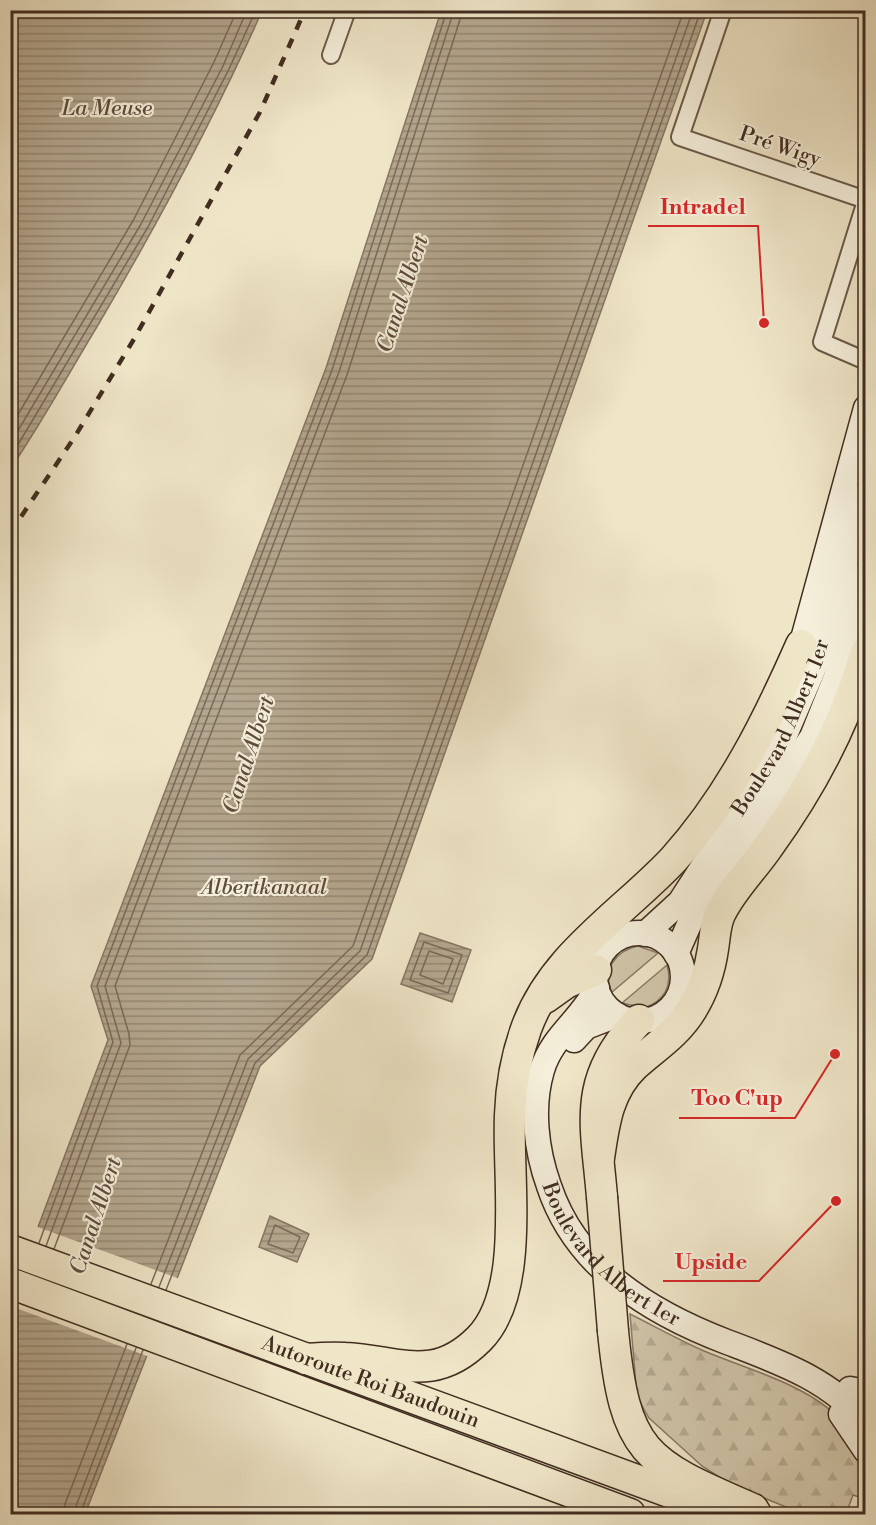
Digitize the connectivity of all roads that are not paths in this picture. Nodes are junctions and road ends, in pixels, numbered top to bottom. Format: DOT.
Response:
graph roads {
  1 [pos="347,10"];
  2 [pos="723,10"];
  3 [pos="331,55"];
  4 [pos="866,200"];
  5 [pos="866,362"];
  6 [pos="866,408"];
  7 [pos="866,494"];
  8 [pos="866,574"];
  9 [pos="866,630"];
  10 [pos="801,645"];
  11 [pos="866,652"];
  12 [pos="812,737"];
  13 [pos="762,779"];
  14 [pos="645,934"];
  15 [pos="676,954"];
  16 [pos="596,979"];
  17 [pos="540,1001"];
  18 [pos="628,1018"];
  19 [pos="599,1158"];
  20 [pos="10,1250"];
  21 [pos="10,1283"];
  22 [pos="725,1342"];
  23 [pos="306,1359"];
  24 [pos="860,1395"];
  25 [pos="866,1424"];
  26 [pos="866,1451"];
  27 [pos="526,1476"];
  28 [pos="563,1515"];
  29 [pos="630,1515"];
  30 [pos="729,1515"];
  31 [pos="756,1515"];
  1 -- 3 [label="street"];
  2 -- 4 [label="street, Pré Wigy"];
  4 -- 5 [label="street, Pré Wigy"];
  6 -- 10 [label="main road"];
  7 -- 13 [label="main road, Boulevard Albert 1er"];
  8 -- 12 [label="main road, Boulevard Albert 1er"];
  9 -- 12 [label="main road"];
  10 -- 13 [label="main road"];
  10 -- 17 [label="highway"];
  11 -- 19 [label="highway"];
  12 -- 15 [label="main road, Boulevard Albert 1er"];
  13 -- 14 [label="main road, Boulevard Albert 1er"];
  14 -- 15 [label="main road"];
  14 -- 16 [label="main road, Boulevard Albert 1er"];
  15 -- 18 [label="main road, Boulevard Albert 1er"];
  16 -- 17 [label="highway"];
  16 -- 18 [label="main road"];
  16 -- 22 [label="main road, Boulevard Albert 1er"];
  17 -- 23 [label="highway"];
  18 -- 19 [label="highway"];
  18 -- 24 [label="main road, Boulevard Albert 1er"];
  19 -- 31 [label="highway, bridge"];
  20 -- 23 [label="highway, Autoroute Roi Baudouin"];
  21 -- 27 [label="highway, Autoroute Roi Baudouin"];
  22 -- 25 [label="main road, Boulevard Albert 1er"];
  22 -- 26 [label="main road"];
  23 -- 30 [label="highway, Autoroute Roi Baudouin"];
  27 -- 28 [label="highway"];
  27 -- 29 [label="highway, Autoroute Roi Baudouin"];
}
